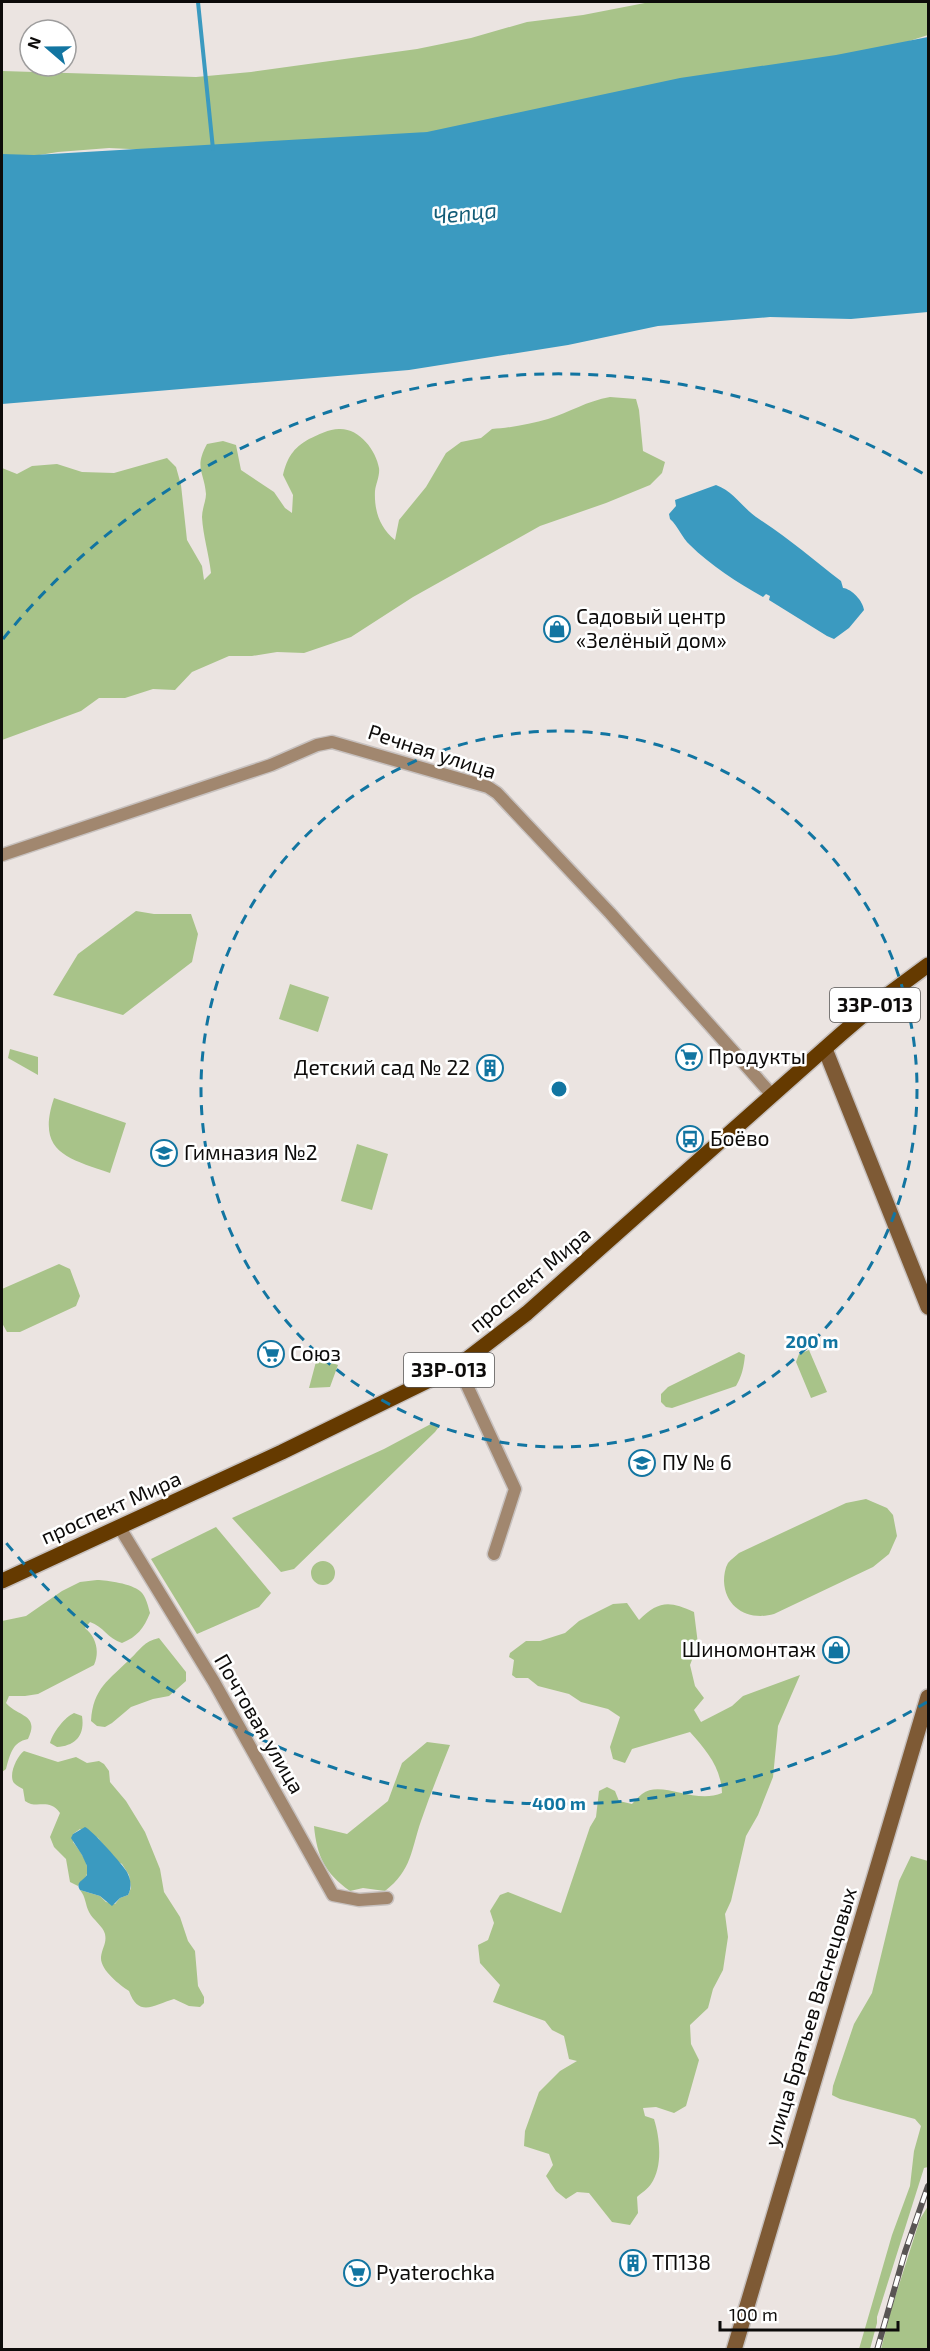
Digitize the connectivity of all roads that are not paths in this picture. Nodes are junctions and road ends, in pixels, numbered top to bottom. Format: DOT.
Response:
graph roads {
  1 [pos="2,855"];
  2 [pos="928,965"];
  3 [pos="825,1049"];
  4 [pos="773,1096"];
  5 [pos="928,1307"];
  6 [pos="458,1366"];
  7 [pos="120,1528"];
  8 [pos="494,1554"];
  9 [pos="2,1581"];
  10 [pos="928,1697"];
  11 [pos="387,1898"];
  12 [pos="734,2349"];
  1 -- 4 [label="street, Речная улица"];
  2 -- 3 [label="main road, проспект Мира / 33Р-013"];
  3 -- 4 [label="main road, проспект Мира / 33Р-013"];
  3 -- 5 [label="main road"];
  4 -- 6 [label="main road, проспект Мира / 33Р-013"];
  6 -- 7 [label="main road, проспект Мира / 33Р-013"];
  6 -- 8 [label="street"];
  7 -- 9 [label="main road, проспект Мира / 33Р-013"];
  7 -- 11 [label="street, Почтовая улица"];
  10 -- 12 [label="main road, улица Братьев Васнецовых"];
}
